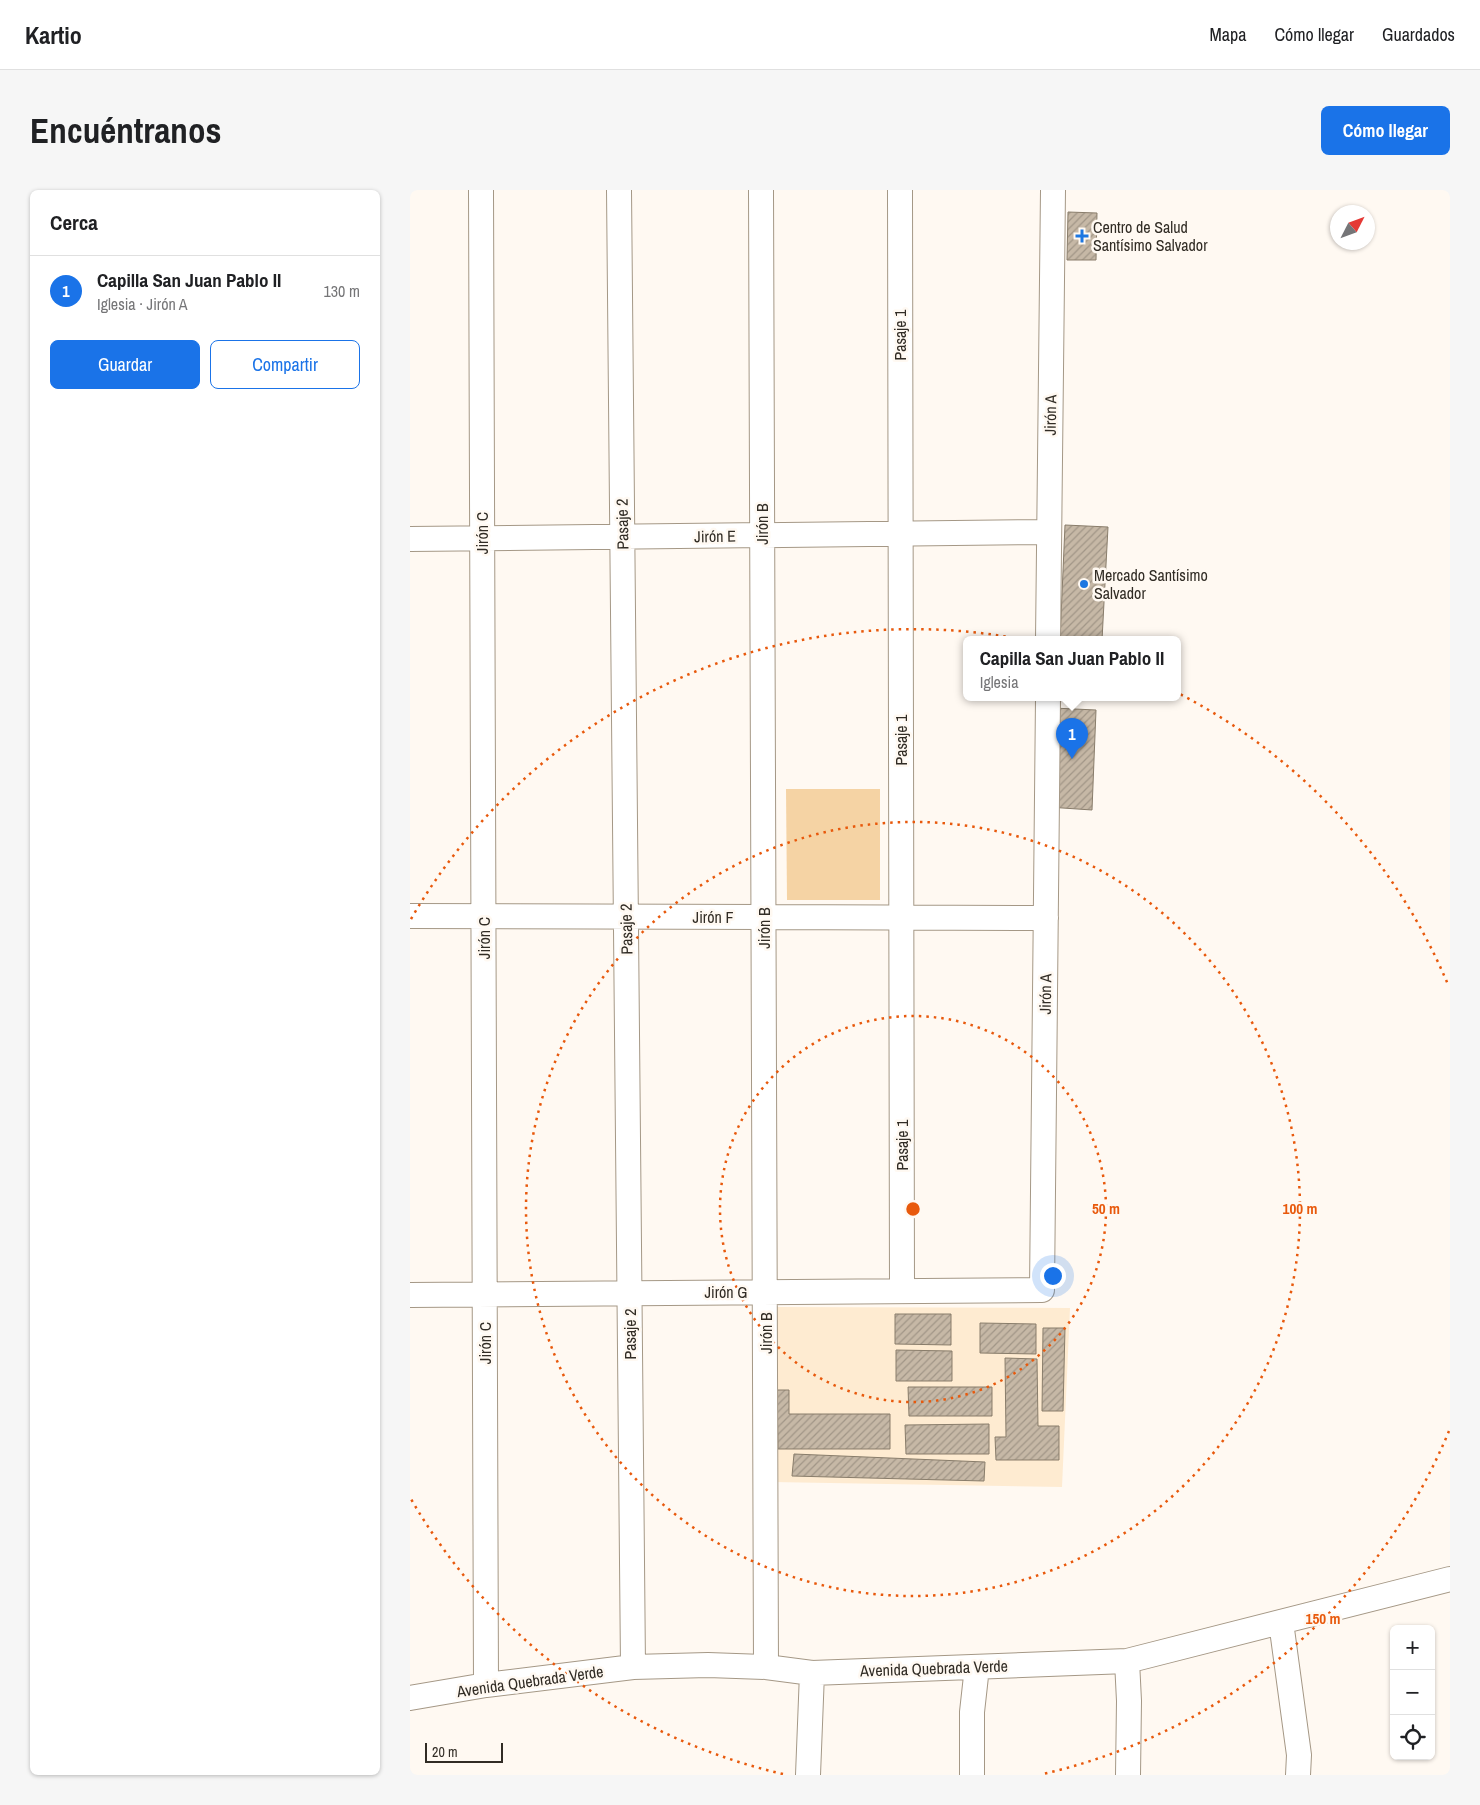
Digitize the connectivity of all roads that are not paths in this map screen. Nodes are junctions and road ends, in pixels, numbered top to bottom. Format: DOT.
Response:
graph roads {
  1 [pos="481,190"];
  2 [pos="619,190"];
  3 [pos="761,190"];
  4 [pos="900,190"];
  5 [pos="1053,190"];
  6 [pos="1049,532"];
  7 [pos="900,534"];
  8 [pos="762,535"];
  9 [pos="622,537"];
  10 [pos="482,538"];
  11 [pos="410,539"];
  12 [pos="1048,636"];
  13 [pos="1048,701"];
  14 [pos="410,916"];
  15 [pos="484,916"];
  16 [pos="626,917"];
  17 [pos="764,917"];
  18 [pos="902,918"];
  19 [pos="1046,918"];
  20 [pos="1042,1290"];
  21 [pos="902,1291"];
  22 [pos="766,1292"];
  23 [pos="630,1293"];
  24 [pos="485,1294"];
  25 [pos="410,1295"];
  26 [pos="1450,1579"];
  27 [pos="1281,1622"];
  28 [pos="1127,1661"];
  29 [pos="633,1667"];
  30 [pos="766,1667"];
  31 [pos="977,1667"];
  32 [pos="812,1673"];
  33 [pos="486,1679"];
  34 [pos="410,1681"];
  35 [pos="410,1698"];
  36 [pos="808,1775"];
  37 [pos="972,1775"];
  38 [pos="1128,1775"];
  39 [pos="1298,1775"];
  1 -- 10 [label="street, Jirón C"];
  2 -- 9 [label="street, Pasaje 2"];
  3 -- 8 [label="street, Jirón B"];
  4 -- 7 [label="street, Pasaje 1"];
  5 -- 6 [label="street, Jirón A"];
  6 -- 7 [label="street, Jirón E"];
  6 -- 12 [label="street, Jirón A"];
  7 -- 8 [label="street, Jirón E"];
  7 -- 18 [label="street, Pasaje 1"];
  8 -- 9 [label="street, Jirón E"];
  8 -- 17 [label="street, Jirón B"];
  9 -- 10 [label="street, Jirón E"];
  9 -- 16 [label="street, Pasaje 2"];
  10 -- 11 [label="street, Jirón E"];
  10 -- 15 [label="street, Jirón C"];
  13 -- 19 [label="street, Jirón A"];
  14 -- 15 [label="street, Jirón F"];
  15 -- 16 [label="street, Jirón F"];
  15 -- 24 [label="street, Jirón C"];
  16 -- 17 [label="street, Jirón F"];
  16 -- 23 [label="street, Pasaje 2"];
  17 -- 18 [label="street, Jirón F"];
  17 -- 22 [label="street, Jirón B"];
  18 -- 19 [label="street, Jirón F"];
  18 -- 21 [label="street, Pasaje 1"];
  19 -- 20 [label="street, Jirón A"];
  20 -- 21 [label="street, Jirón G"];
  21 -- 22 [label="street, Jirón G"];
  22 -- 23 [label="street, Jirón G"];
  22 -- 30 [label="street, Jirón B"];
  23 -- 24 [label="street, Jirón G"];
  23 -- 29 [label="street, Pasaje 2"];
  24 -- 25 [label="street, Jirón G"];
  24 -- 33 [label="street, Jirón C"];
  26 -- 27 [label="street, Avenida Quebrada Verde"];
  27 -- 28 [label="street, Avenida Quebrada Verde"];
  27 -- 39 [label="street"];
  28 -- 31 [label="street, Avenida Quebrada Verde"];
  28 -- 38 [label="street"];
  29 -- 30 [label="street, Avenida Quebrada Verde"];
  29 -- 33 [label="street, Avenida Quebrada Verde"];
  30 -- 32 [label="street, Avenida Quebrada Verde"];
  31 -- 32 [label="street, Avenida Quebrada Verde"];
  31 -- 37 [label="street"];
  32 -- 36 [label="street"];
  33 -- 34 [label="street"];
  33 -- 35 [label="street, Avenida Quebrada Verde"];
}
